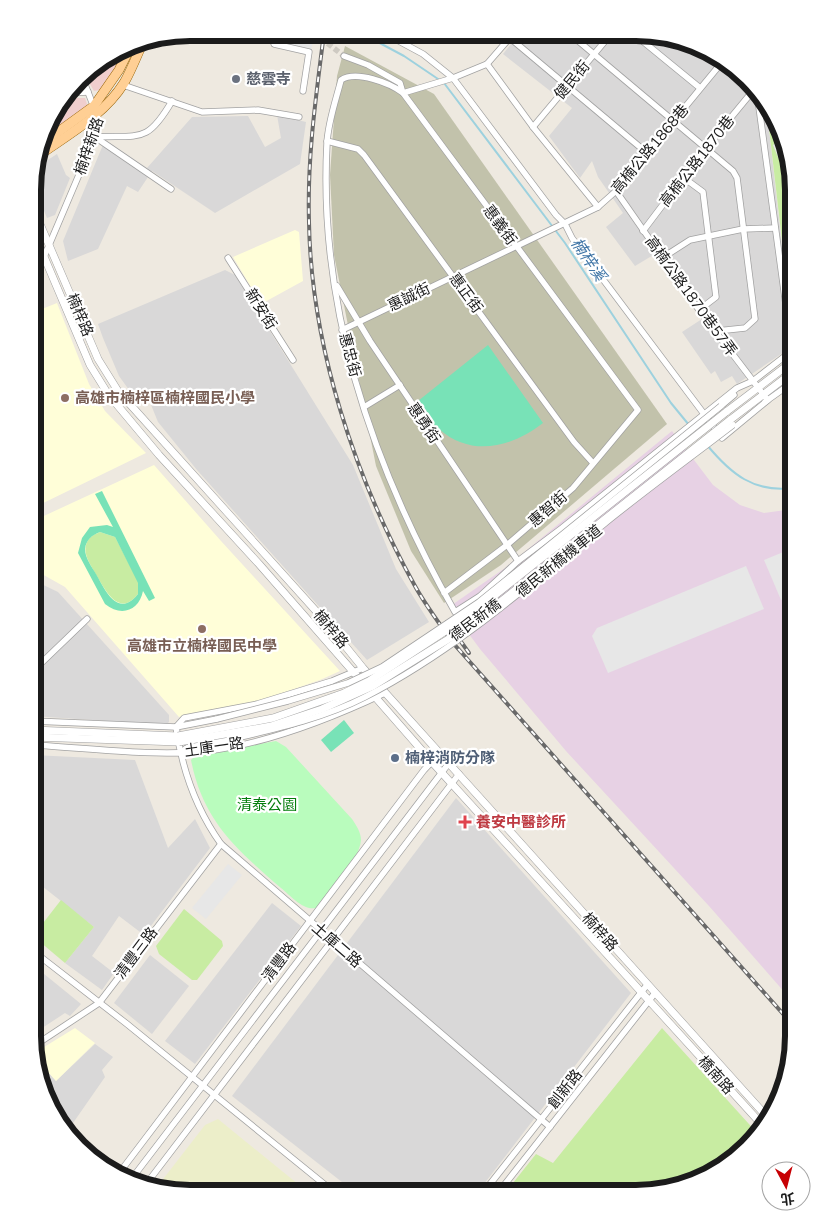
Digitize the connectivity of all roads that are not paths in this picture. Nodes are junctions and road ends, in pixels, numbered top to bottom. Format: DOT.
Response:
graph roads {
  1 [pos="274,41"];
  2 [pos="399,41"];
  3 [pos="508,41"];
  4 [pos="518,41"];
  5 [pos="578,41"];
  6 [pos="605,41"];
  7 [pos="644,42"];
  8 [pos="139,50"];
  9 [pos="594,54"];
  10 [pos="126,56"];
  11 [pos="344,56"];
  12 [pos="487,64"];
  13 [pos="718,66"];
  14 [pos="453,78"];
  15 [pos="123,84"];
  16 [pos="85,85"];
  17 [pos="567,85"];
  18 [pos="700,88"];
  19 [pos="303,91"];
  20 [pos="88,92"];
  21 [pos="404,92"];
  22 [pos="78,93"];
  23 [pos="750,95"];
  24 [pos="172,101"];
  25 [pos="759,107"];
  26 [pos="95,110"];
  27 [pos="299,117"];
  28 [pos="674,122"];
  29 [pos="532,127"];
  30 [pos="95,137"];
  31 [pos="51,138"];
  32 [pos="327,141"];
  33 [pos="47,149"];
  34 [pos="705,149"];
  35 [pos="648,153"];
  36 [pos="684,178"];
  37 [pos="171,189"];
  38 [pos="616,191"];
  39 [pos="598,207"];
  40 [pos="565,224"];
  41 [pos="41,226"];
  42 [pos="775,228"];
  43 [pos="743,229"];
  44 [pos="643,231"];
  45 [pos="709,235"];
  46 [pos="530,239"];
  47 [pos="50,246"];
  48 [pos="516,246"];
  49 [pos="41,250"];
  50 [pos="44,257"];
  51 [pos="228,258"];
  52 [pos="662,258"];
  53 [pos="452,276"];
  54 [pos="334,282"];
  55 [pos="785,297"];
  56 [pos="699,310"];
  57 [pos="358,322"];
  58 [pos="342,330"];
  59 [pos="717,331"];
  60 [pos="293,360"];
  61 [pos="785,361"];
  62 [pos="785,367"];
  63 [pos="785,376"];
  64 [pos="400,386"];
  65 [pos="746,386"];
  66 [pos="758,388"];
  67 [pos="785,388"];
  68 [pos="768,400"];
  69 [pos="364,407"];
  70 [pos="724,409"];
  71 [pos="638,410"];
  72 [pos="701,416"];
  73 [pos="732,422"];
  74 [pos="593,463"];
  75 [pos="507,545"];
  76 [pos="518,561"];
  77 [pos="444,593"];
  78 [pos="87,619"];
  79 [pos="41,663"];
  80 [pos="363,668"];
  81 [pos="354,673"];
  82 [pos="385,693"];
  83 [pos="375,698"];
  84 [pos="41,721"];
  85 [pos="176,727"];
  86 [pos="41,730"];
  87 [pos="41,737"];
  88 [pos="178,739"];
  89 [pos="41,745"];
  90 [pos="181,753"];
  91 [pos="440,753"];
  92 [pos="432,762"];
  93 [pos="449,763"];
  94 [pos="441,771"];
  95 [pos="459,774"];
  96 [pos="451,783"];
  97 [pos="221,844"];
  98 [pos="310,921"];
  99 [pos="320,930"];
  100 [pos="332,940"];
  101 [pos="41,956"];
  102 [pos="647,985"];
  103 [pos="641,992"];
  104 [pos="655,993"];
  105 [pos="649,1001"];
  106 [pos="99,1003"];
  107 [pos="676,1016"];
  108 [pos="669,1023"];
  109 [pos="42,1041"];
  110 [pos="192,1077"];
  111 [pos="203,1085"];
  112 [pos="214,1094"];
  113 [pos="763,1113"];
  114 [pos="541,1120"];
  115 [pos="758,1121"];
  116 [pos="550,1127"];
  117 [pos="123,1168"];
  118 [pos="135,1174"];
  119 [pos="150,1179"];
  120 [pos="325,1185"];
  121 [pos="489,1185"];
  122 [pos="504,1185"];
  1 -- 19 [label="street"];
  2 -- 14 [label="street"];
  3 -- 12 [label="street"];
  4 -- 17 [label="street"];
  5 -- 9 [label="street"];
  6 -- 9 [label="street, 健民街"];
  7 -- 18 [label="street"];
  8 -- 15 [label="main road, 楠梓新路"];
  9 -- 17 [label="street, 健民街"];
  9 -- 28 [label="street"];
  10 -- 26 [label="main road, 楠梓新路"];
  11 -- 21 [label="street, 惠義街"];
  12 -- 14 [label="street"];
  12 -- 29 [label="street"];
  13 -- 18 [label="street, 高楠公路1868巷"];
  14 -- 21 [label="street"];
  14 -- 40 [label="street"];
  15 -- 24 [label="street"];
  15 -- 26 [label="main road, 楠梓新路"];
  16 -- 20 [label="street"];
  17 -- 29 [label="street, 健民街"];
  17 -- 35 [label="street"];
  18 -- 28 [label="street, 高楠公路1868巷"];
  20 -- 22 [label="street"];
  20 -- 26 [label="street"];
  21 -- 32 [label="street, 惠忠街"];
  21 -- 48 [label="street, 惠義街"];
  23 -- 34 [label="street, 高楠公路1870巷"];
  24 -- 27 [label="street"];
  24 -- 30 [label="street"];
  25 -- 42 [label="street"];
  26 -- 30 [label="street, 楠梓新路"];
  26 -- 31 [label="main road"];
  26 -- 33 [label="main road"];
  28 -- 34 [label="street"];
  28 -- 35 [label="street, 高楠公路1868巷"];
  29 -- 39 [label="street"];
  30 -- 37 [label="street"];
  30 -- 47 [label="street, 楠梓新路"];
  32 -- 53 [label="street, 惠正街"];
  32 -- 54 [label="street, 惠忠街"];
  34 -- 36 [label="street, 高楠公路1870巷"];
  34 -- 43 [label="street"];
  35 -- 38 [label="street, 高楠公路1868巷"];
  36 -- 44 [label="street, 高楠公路1870巷"];
  36 -- 45 [label="street"];
  38 -- 39 [label="street, 高楠公路1868巷"];
  38 -- 44 [label="street, 高楠公路1870巷57弄"];
  39 -- 40 [label="street, 高楠公路1868巷"];
  40 -- 46 [label="street, 高楠公路1868巷"];
  40 -- 72 [label="street"];
  41 -- 47 [label="street, 楠梓路"];
  42 -- 43 [label="street"];
  42 -- 55 [label="street"];
  43 -- 45 [label="street"];
  43 -- 59 [label="street"];
  44 -- 52 [label="street, 高楠公路1870巷57弄"];
  45 -- 52 [label="street"];
  45 -- 56 [label="street"];
  46 -- 48 [label="street, 惠誠街"];
  47 -- 50 [label="street, 楠梓新路"];
  47 -- 80 [label="street, 楠梓路"];
  48 -- 53 [label="street, 惠誠街"];
  48 -- 71 [label="street, 惠義街"];
  49 -- 50 [label="street, 楠梓路"];
  50 -- 81 [label="street, 楠梓路"];
  51 -- 60 [label="street, 新安街"];
  52 -- 56 [label="street, 高楠公路1870巷57弄"];
  53 -- 57 [label="street, 惠誠街"];
  53 -- 74 [label="street, 惠正街"];
  54 -- 57 [label="street, 惠勇街"];
  54 -- 58 [label="street, 惠忠街"];
  56 -- 59 [label="street, 高楠公路1870巷57弄"];
  57 -- 58 [label="street, 惠誠街"];
  57 -- 64 [label="street, 惠勇街"];
  58 -- 69 [label="street, 惠忠街"];
  59 -- 66 [label="street, 高楠公路1870巷57弄"];
  61 -- 66 [label="street"];
  62 -- 66 [label="street"];
  63 -- 66 [label="street"];
  64 -- 69 [label="street"];
  64 -- 75 [label="street, 惠勇街"];
  65 -- 66 [label="street"];
  65 -- 70 [label="street, 德民新橋機車道"];
  65 -- 72 [label="street"];
  66 -- 68 [label="street, 高楠公路1870巷57弄"];
  66 -- 70 [label="street, 德民新橋"];
  66 -- 73 [label="street, 德民新橋"];
  67 -- 68 [label="street"];
  68 -- 72 [label="street"];
  68 -- 73 [label="street, 德民新橋機車道"];
  69 -- 77 [label="street, 惠忠街"];
  70 -- 85 [label="street, 德民新橋機車道, bridge"];
  70 -- 88 [label="street, 德民新橋, bridge"];
  71 -- 74 [label="street, 惠智街"];
  72 -- 76 [label="street"];
  73 -- 88 [label="street, 德民新橋, bridge"];
  73 -- 90 [label="street, 德民新橋機車道, bridge"];
  74 -- 75 [label="street, 惠智街"];
  75 -- 76 [label="street, 惠勇街"];
  75 -- 77 [label="street, 惠智街"];
  76 -- 77 [label="street, 惠忠街"];
  78 -- 79 [label="street"];
  80 -- 81 [label="street, 土庫一路"];
  80 -- 82 [label="street, 楠梓路"];
  81 -- 83 [label="street, 楠梓路"];
  81 -- 85 [label="street, 土庫一路"];
  82 -- 83 [label="street, 土庫一路"];
  82 -- 91 [label="street, 楠梓路"];
  83 -- 90 [label="street, 土庫一路"];
  83 -- 92 [label="street, 楠梓路"];
  84 -- 85 [label="street, 土庫一路"];
  85 -- 88 [label="street, 土庫二路"];
  86 -- 88 [label="street, 土庫一路"];
  87 -- 88 [label="street, 土庫一路"];
  88 -- 90 [label="street, 土庫二路"];
  89 -- 90 [label="street, 土庫一路"];
  90 -- 97 [label="street, 土庫二路"];
  91 -- 92 [label="street, 清豐路"];
  91 -- 93 [label="street, 楠梓路"];
  92 -- 94 [label="street, 楠梓路"];
  92 -- 98 [label="street, 清豐路"];
  93 -- 94 [label="street, 清豐路"];
  93 -- 95 [label="street, 楠梓路"];
  94 -- 96 [label="street, 楠梓路"];
  94 -- 99 [label="street, 清豐路"];
  95 -- 96 [label="street, 清豐路"];
  95 -- 102 [label="street, 楠梓路"];
  96 -- 100 [label="street, 清豐路"];
  96 -- 103 [label="street, 楠梓路"];
  97 -- 98 [label="street, 土庫二路"];
  97 -- 106 [label="street, 清豐三路"];
  98 -- 99 [label="street, 土庫二路"];
  98 -- 110 [label="street, 清豐路"];
  99 -- 100 [label="street, 土庫二路"];
  99 -- 111 [label="street, 清豐路"];
  100 -- 112 [label="street, 清豐路"];
  100 -- 114 [label="street, 土庫二路"];
  101 -- 106 [label="street"];
  102 -- 103 [label="street, 創新路"];
  102 -- 104 [label="street, 楠梓路"];
  103 -- 105 [label="street, 楠梓路"];
  103 -- 114 [label="street, 創新路"];
  104 -- 105 [label="street, 創新路"];
  104 -- 107 [label="street, 楠梓路"];
  105 -- 108 [label="street, 楠梓路"];
  105 -- 116 [label="street, 創新路"];
  106 -- 109 [label="street, 清豐三路"];
  106 -- 110 [label="street"];
  107 -- 113 [label="street, 橋南路"];
  108 -- 115 [label="street, 橋南路"];
  110 -- 111 [label="street"];
  110 -- 117 [label="street, 清豐路"];
  111 -- 112 [label="street"];
  111 -- 118 [label="street, 清豐路"];
  112 -- 119 [label="street, 清豐路"];
  112 -- 120 [label="street"];
  114 -- 116 [label="street, 土庫二路"];
  114 -- 121 [label="street, 創新路"];
  116 -- 122 [label="street, 創新路"];
}
